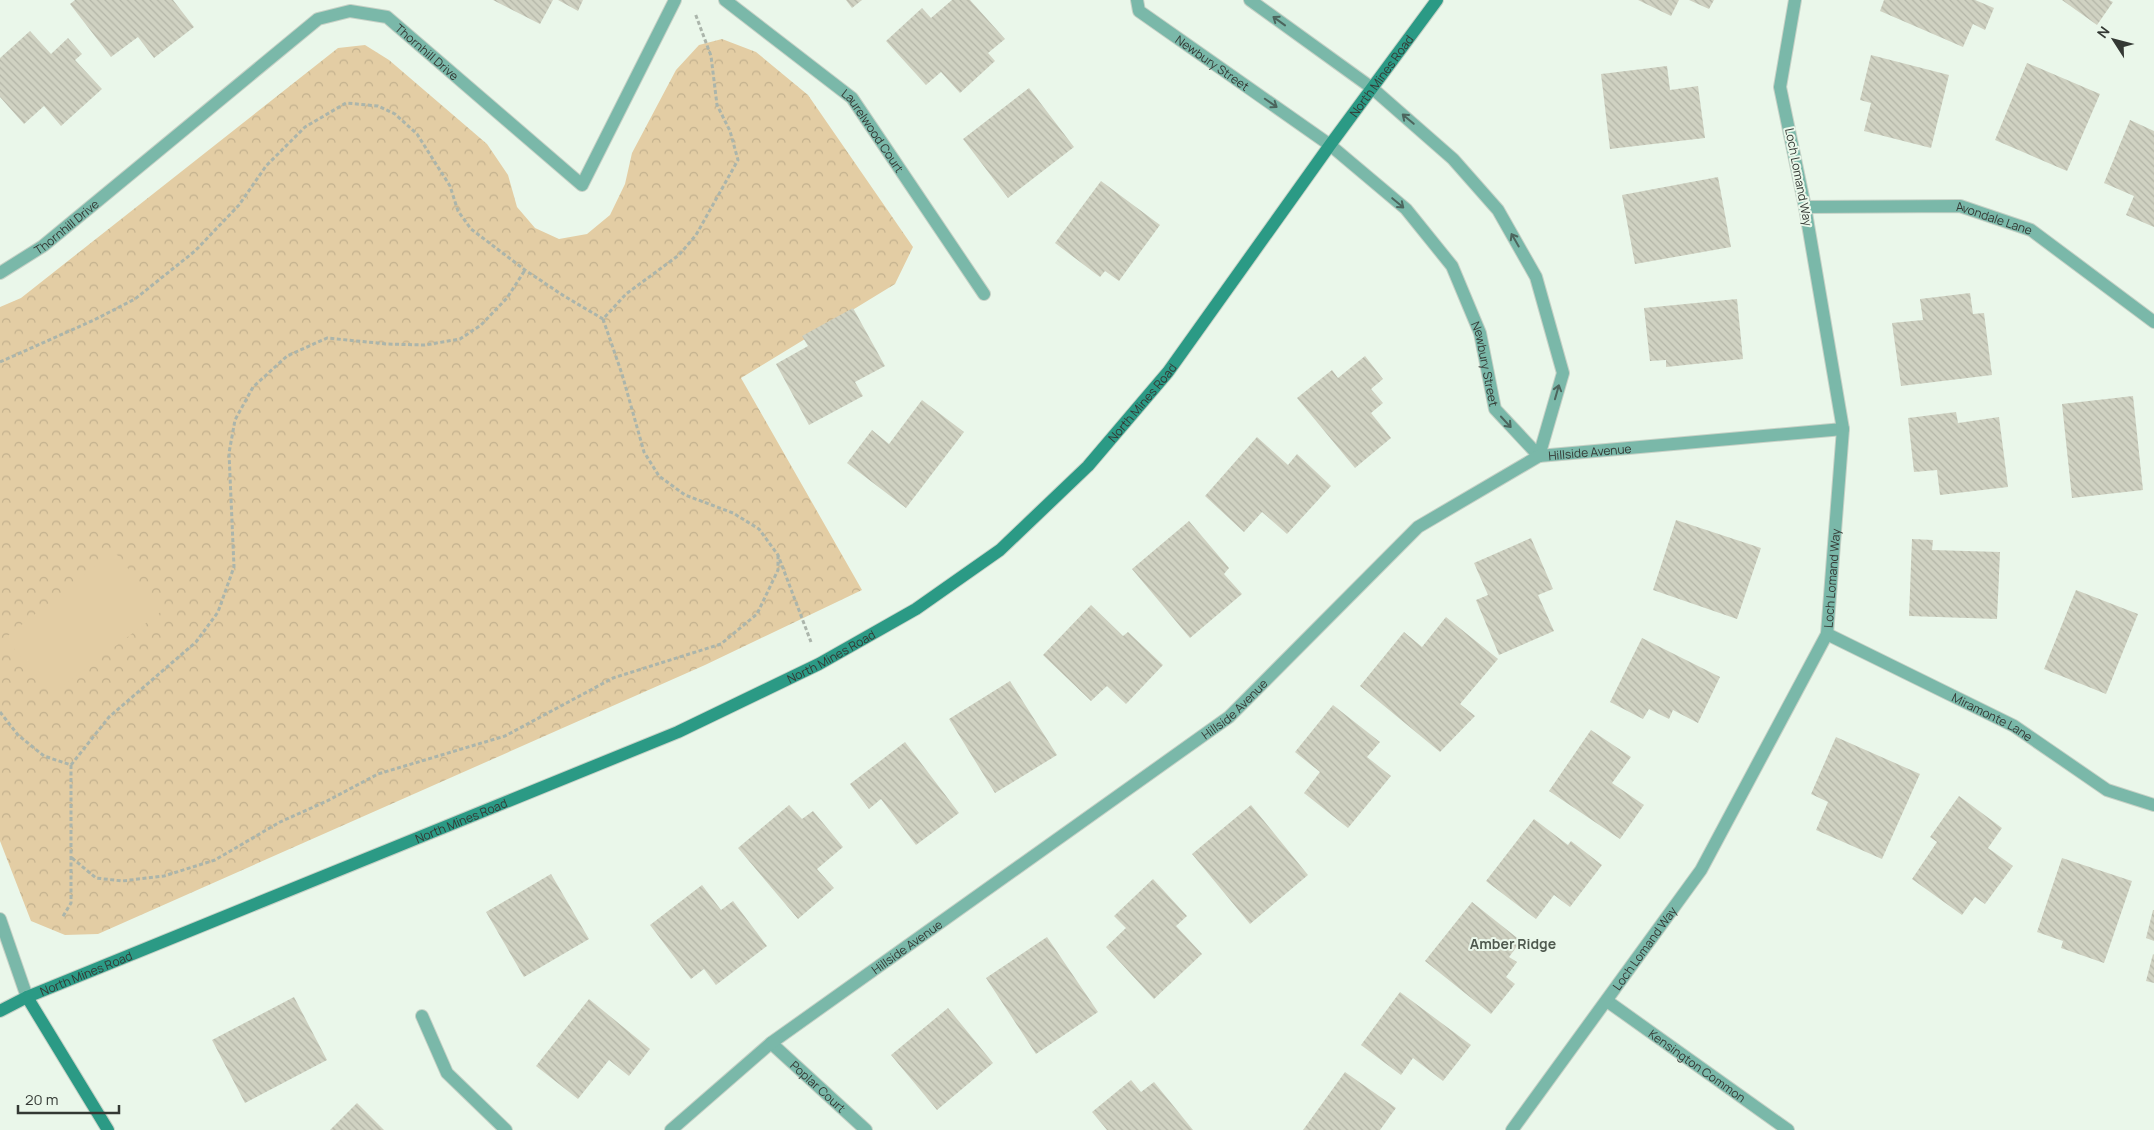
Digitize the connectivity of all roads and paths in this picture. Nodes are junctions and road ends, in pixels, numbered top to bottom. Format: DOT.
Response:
graph roads {
  1 [pos="675,0"];
  2 [pos="725,0"];
  3 [pos="1138,0"];
  4 [pos="1250,0"];
  5 [pos="1437,0"];
  6 [pos="1795,0"];
  7 [pos="693,9"];
  8 [pos="1372,88"];
  9 [pos="1330,145"];
  10 [pos="1805,207"];
  11 [pos="525,270"];
  12 [pos="0,273"];
  13 [pos="984,294"];
  14 [pos="603,319"];
  15 [pos="2154,322"];
  16 [pos="0,362"];
  17 [pos="1843,429"];
  18 [pos="1539,456"];
  19 [pos="778,555"];
  20 [pos="1827,634"];
  21 [pos="819,664"];
  22 [pos="0,712"];
  23 [pos="72,765"];
  24 [pos="2154,805"];
  25 [pos="72,858"];
  26 [pos="62,918"];
  27 [pos="0,919"];
  28 [pos="27,997"];
  29 [pos="1607,1001"];
  30 [pos="0,1011"];
  31 [pos="422,1016"];
  32 [pos="770,1043"];
  33 [pos="108,1130"];
  34 [pos="506,1130"];
  35 [pos="671,1130"];
  36 [pos="866,1130"];
  37 [pos="1512,1130"];
  38 [pos="1788,1130"];
  1 -- 12 [label="street, Thornhill Drive"];
  2 -- 13 [label="street, Laurelwood Court"];
  3 -- 9 [label="street, Newbury Street, one-way"];
  8 -- 4 [label="street, one-way"];
  5 -- 8 [label="main road, North Mines Road"];
  6 -- 10 [label="street, Loch Lomand Way"];
  7 -- 14 [label="path"];
  8 -- 9 [label="main road, North Mines Road"];
  18 -- 8 [label="street, one-way"];
  9 -- 18 [label="street, Newbury Street, one-way"];
  9 -- 21 [label="main road, North Mines Road"];
  10 -- 15 [label="street, Avondale Lane"];
  10 -- 17 [label="street, Loch Lomand Way"];
  11 -- 14 [label="path"];
  11 -- 16 [label="path"];
  11 -- 23 [label="path"];
  14 -- 19 [label="path"];
  17 -- 18 [label="street, Hillside Avenue"];
  17 -- 20 [label="street, Loch Lomand Way"];
  18 -- 32 [label="street, Hillside Avenue"];
  19 -- 21 [label="path"];
  19 -- 25 [label="path"];
  20 -- 24 [label="street, Miramonte Lane"];
  20 -- 29 [label="street, Loch Lomand Way"];
  21 -- 28 [label="main road, North Mines Road"];
  22 -- 23 [label="path"];
  23 -- 25 [label="path"];
  25 -- 26 [label="path"];
  27 -- 28 [label="street"];
  28 -- 30 [label="main road, North Mines Road"];
  28 -- 33 [label="main road"];
  29 -- 37 [label="street, Loch Lomand Way"];
  29 -- 38 [label="street, Kensington Common"];
  31 -- 34 [label="street"];
  32 -- 35 [label="street, Hillside Avenue"];
  32 -- 36 [label="street, Poplar Court"];
}
